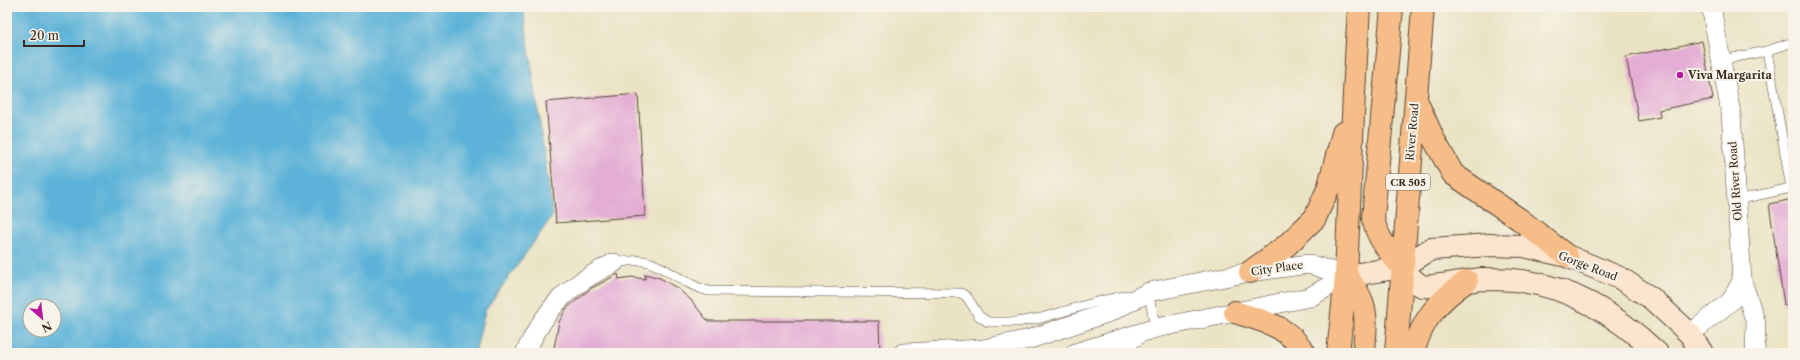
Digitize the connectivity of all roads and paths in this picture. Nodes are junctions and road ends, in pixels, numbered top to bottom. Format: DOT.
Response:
graph roads {
  1 [pos="1359,7"];
  2 [pos="1392,7"];
  3 [pos="1423,7"];
  4 [pos="1711,7"];
  5 [pos="1793,42"];
  6 [pos="1767,51"];
  7 [pos="1721,60"];
  8 [pos="1354,93"];
  9 [pos="1415,97"];
  10 [pos="1736,200"];
  11 [pos="1567,256"];
  12 [pos="614,263"];
  13 [pos="1402,267"];
  14 [pos="1250,272"];
  15 [pos="1346,276"];
  16 [pos="1467,281"];
  17 [pos="1742,281"];
  18 [pos="1149,292"];
  19 [pos="1235,312"];
  20 [pos="1156,328"];
  21 [pos="1690,334"];
  22 [pos="983,349"];
  23 [pos="934,352"];
  24 [pos="525,353"];
  25 [pos="903,353"];
  26 [pos="1004,353"];
  27 [pos="1075,353"];
  28 [pos="1125,353"];
  29 [pos="1305,353"];
  30 [pos="1338,353"];
  31 [pos="1364,353"];
  32 [pos="1396,353"];
  33 [pos="1413,353"];
  34 [pos="1657,353"];
  35 [pos="1702,353"];
  36 [pos="1754,353"];
  1 -- 8 [label="main road"];
  2 -- 13 [label="main road"];
  3 -- 9 [label="main road, River Road / CR 505"];
  4 -- 7 [label="street, Old River Road"];
  5 -- 6 [label="lane"];
  6 -- 7 [label="lane"];
  6 -- 10 [label="lane"];
  7 -- 10 [label="street, Old River Road"];
  8 -- 14 [label="main road"];
  8 -- 15 [label="main road"];
  9 -- 11 [label="main road"];
  9 -- 13 [label="main road, River Road / CR 505"];
  10 -- 17 [label="street, Old River Road"];
  11 -- 13 [label="main road, Gorge Road"];
  11 -- 21 [label="main road, Gorge Road"];
  12 -- 18 [label="lane"];
  12 -- 24 [label="street"];
  13 -- 15 [label="main road, Gorge Road"];
  13 -- 16 [label="main road"];
  13 -- 32 [label="main road, River Road / CR 505"];
  14 -- 15 [label="street, City Place"];
  14 -- 18 [label="street, City Place"];
  15 -- 19 [label="street"];
  15 -- 30 [label="main road"];
  15 -- 31 [label="main road"];
  16 -- 33 [label="main road"];
  16 -- 34 [label="main road"];
  17 -- 21 [label="street"];
  17 -- 36 [label="street, Old River Road"];
  18 -- 20 [label="lane"];
  18 -- 22 [label="street, City Place"];
  19 -- 20 [label="street"];
  19 -- 29 [label="main road"];
  20 -- 27 [label="street"];
  20 -- 28 [label="lane"];
  21 -- 35 [label="main road, Gorge Road"];
  22 -- 23 [label="street, City Place"];
  22 -- 26 [label="street, City Place"];
  23 -- 25 [label="street, City Place"];
}
